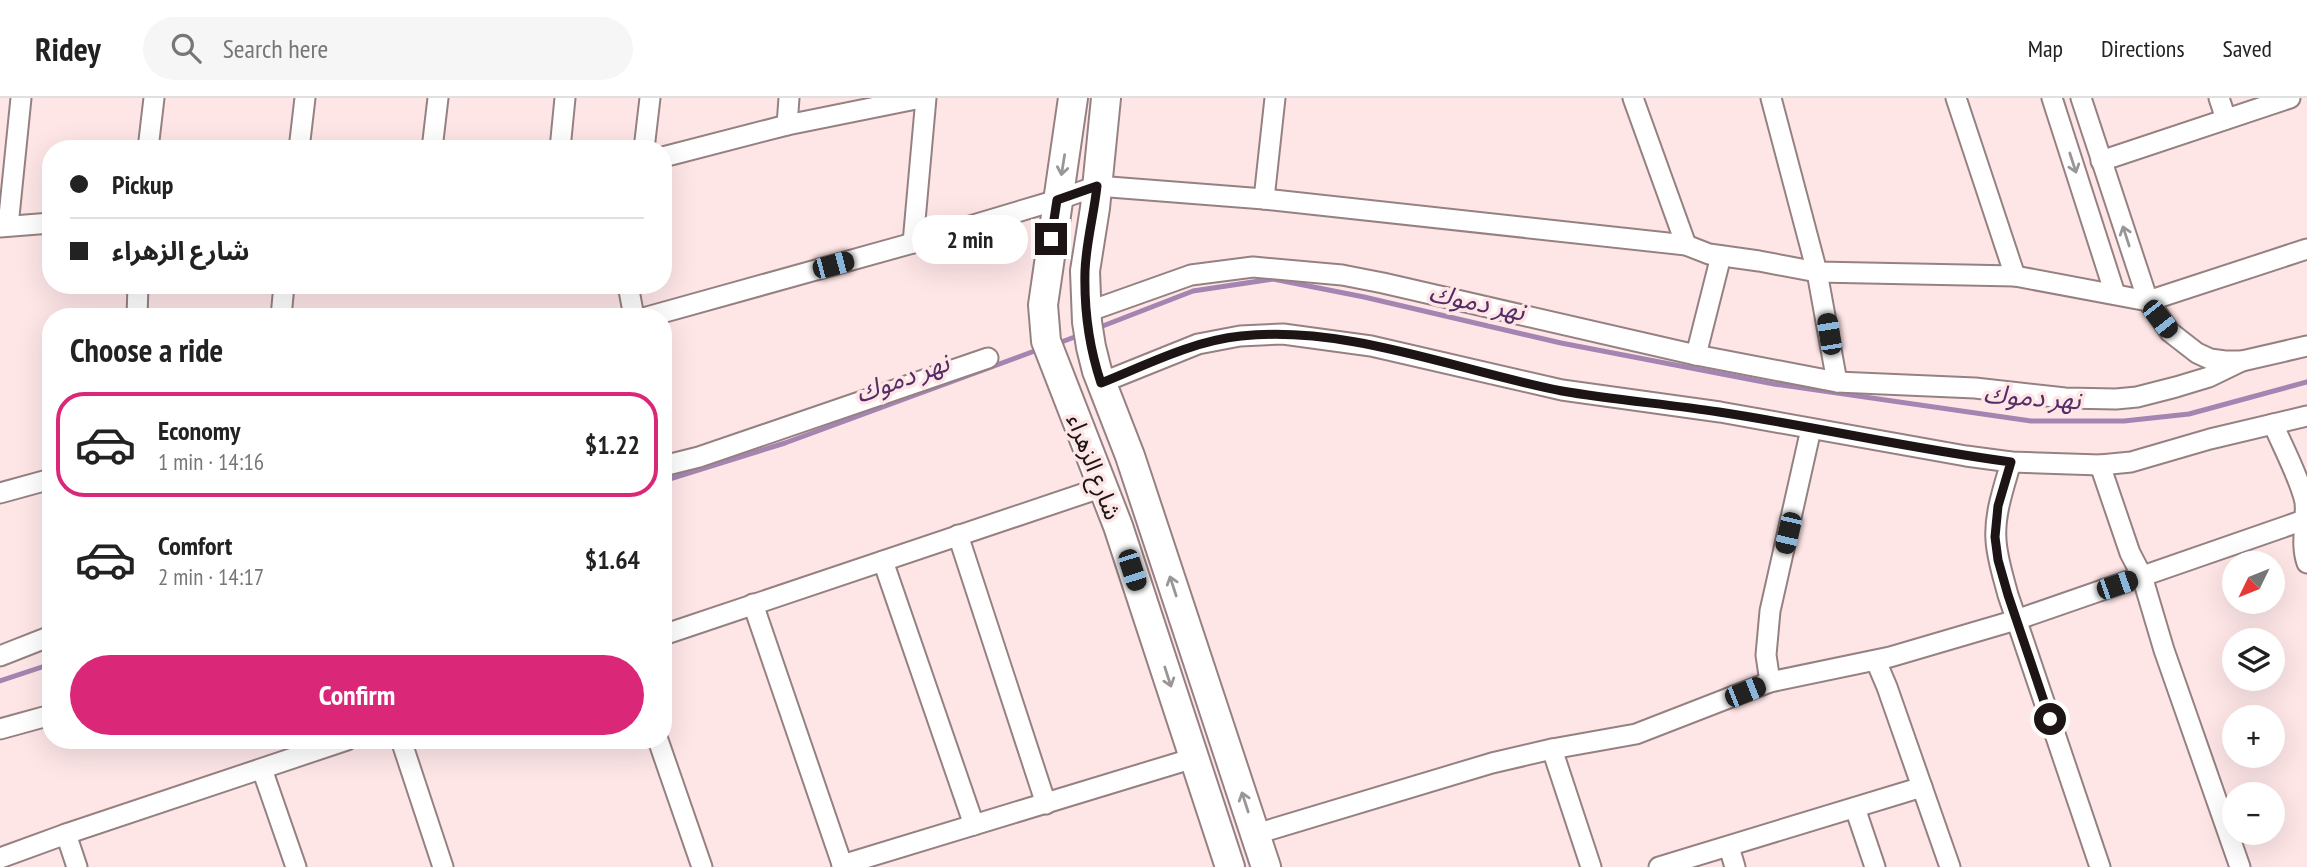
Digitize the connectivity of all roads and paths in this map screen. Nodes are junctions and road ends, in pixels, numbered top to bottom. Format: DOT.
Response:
graph roads {
  1 [pos="21,98"];
  2 [pos="154,98"];
  3 [pos="305,98"];
  4 [pos="438,98"];
  5 [pos="565,98"];
  6 [pos="650,98"];
  7 [pos="789,98"];
  8 [pos="921,98"];
  9 [pos="926,98"];
  10 [pos="1073,98"];
  11 [pos="1106,98"];
  12 [pos="1275,98"];
  13 [pos="1633,98"];
  14 [pos="1771,98"];
  15 [pos="1956,98"];
  16 [pos="2052,98"];
  17 [pos="2081,98"];
  18 [pos="2219,98"];
  19 [pos="2290,98"];
  20 [pos="2226,119"];
  21 [pos="786,125"];
  22 [pos="149,140"];
  23 [pos="300,140"];
  24 [pos="433,140"];
  25 [pos="561,140"];
  26 [pos="645,140"];
  27 [pos="672,155"];
  28 [pos="2101,161"];
  29 [pos="1097,186"];
  30 [pos="1264,199"];
  31 [pos="1057,200"];
  32 [pos="42,224"];
  33 [pos="4,227"];
  34 [pos="913,243"];
  35 [pos="1686,245"];
  36 [pos="2307,249"];
  37 [pos="1721,256"];
  38 [pos="1818,272"];
  39 [pos="2015,276"];
  40 [pos="2115,294"];
  41 [pos="2148,301"];
  42 [pos="672,310"];
  43 [pos="1087,317"];
  44 [pos="2307,346"];
  45 [pos="1696,355"];
  46 [pos="988,358"];
  47 [pos="2242,360"];
  48 [pos="1099,377"];
  49 [pos="1837,382"];
  50 [pos="2307,416"];
  51 [pos="2273,424"];
  52 [pos="1811,429"];
  53 [pos="2011,462"];
  54 [pos="672,464"];
  55 [pos="2100,466"];
  56 [pos="42,481"];
  57 [pos="1103,487"];
  58 [pos="0,493"];
  59 [pos="2306,519"];
  60 [pos="958,535"];
  61 [pos="883,561"];
  62 [pos="2307,563"];
  63 [pos="2142,576"];
  64 [pos="753,604"];
  65 [pos="2017,620"];
  66 [pos="672,632"];
  67 [pos="42,640"];
  68 [pos="0,656"];
  69 [pos="1876,661"];
  70 [pos="1770,682"];
  71 [pos="42,717"];
  72 [pos="0,729"];
  73 [pos="321,749"];
  74 [pos="404,749"];
  75 [pos="661,749"];
  76 [pos="1552,749"];
  77 [pos="1194,758"];
  78 [pos="262,769"];
  79 [pos="1922,787"];
  80 [pos="1046,804"];
  81 [pos="1855,808"];
  82 [pos="974,825"];
  83 [pos="66,834"];
  84 [pos="1255,834"];
  85 [pos="1729,847"];
  86 [pos="4,853"];
  87 [pos="843,866"];
  88 [pos="77,867"];
  89 [pos="296,867"];
  90 [pos="443,867"];
  91 [pos="702,867"];
  92 [pos="1230,867"];
  93 [pos="1266,867"];
  94 [pos="1591,867"];
  95 [pos="1659,867"];
  96 [pos="1735,867"];
  97 [pos="1875,867"];
  98 [pos="1950,867"];
  99 [pos="2100,867"];
  100 [pos="2240,867"];
  1 -- 33 [label="street"];
  2 -- 22 [label="street"];
  3 -- 23 [label="street"];
  4 -- 24 [label="street"];
  5 -- 25 [label="street"];
  6 -- 26 [label="street"];
  7 -- 21 [label="street"];
  8 -- 21 [label="street"];
  9 -- 34 [label="street"];
  10 -- 31 [label="main road, شارع الزهراء, one-way"];
  11 -- 29 [label="main road, شارع الزهراء"];
  12 -- 30 [label="street"];
  13 -- 35 [label="street"];
  14 -- 38 [label="street"];
  15 -- 39 [label="street"];
  16 -- 40 [label="street, one-way"];
  17 -- 28 [label="street"];
  18 -- 20 [label="street"];
  19 -- 20 [label="street"];
  20 -- 28 [label="street"];
  21 -- 27 [label="street"];
  41 -- 28 [label="street, one-way"];
  29 -- 30 [label="street"];
  29 -- 31 [label="street"];
  29 -- 43 [label="main road, شارع الزهراء"];
  30 -- 35 [label="street"];
  31 -- 34 [label="street"];
  31 -- 57 [label="main road, شارع الزهراء"];
  32 -- 33 [label="street"];
  34 -- 42 [label="street"];
  35 -- 37 [label="street"];
  36 -- 41 [label="street"];
  37 -- 38 [label="street"];
  37 -- 45 [label="street"];
  38 -- 39 [label="street"];
  38 -- 49 [label="street"];
  39 -- 40 [label="street"];
  40 -- 41 [label="street"];
  41 -- 47 [label="street"];
  43 -- 45 [label="street"];
  43 -- 48 [label="main road, شارع الزهراء"];
  44 -- 47 [label="street"];
  45 -- 49 [label="street"];
  46 -- 54 [label="street"];
  47 -- 49 [label="street"];
  48 -- 52 [label="street"];
  84 -- 48 [label="main road, شارع الزهراء, one-way"];
  50 -- 51 [label="street"];
  51 -- 55 [label="street"];
  51 -- 59 [label="street"];
  52 -- 53 [label="street"];
  52 -- 70 [label="street"];
  53 -- 55 [label="street"];
  53 -- 65 [label="street"];
  55 -- 63 [label="street"];
  56 -- 58 [label="street"];
  57 -- 60 [label="street"];
  57 -- 77 [label="main road, شارع الزهراء, one-way"];
  59 -- 62 [label="street"];
  59 -- 63 [label="street"];
  60 -- 61 [label="street"];
  60 -- 80 [label="street"];
  61 -- 64 [label="street"];
  61 -- 82 [label="street"];
  63 -- 65 [label="street"];
  63 -- 100 [label="street"];
  64 -- 66 [label="street"];
  64 -- 87 [label="street"];
  65 -- 69 [label="street"];
  65 -- 99 [label="street"];
  67 -- 68 [label="street"];
  69 -- 70 [label="street"];
  69 -- 79 [label="street"];
  70 -- 76 [label="street"];
  71 -- 72 [label="street"];
  73 -- 78 [label="street"];
  74 -- 90 [label="street"];
  75 -- 91 [label="street"];
  76 -- 84 [label="street"];
  76 -- 94 [label="street"];
  77 -- 80 [label="street"];
  77 -- 92 [label="main road, شارع الزهراء"];
  78 -- 83 [label="street"];
  78 -- 89 [label="street"];
  79 -- 81 [label="street"];
  79 -- 98 [label="street"];
  80 -- 82 [label="street"];
  81 -- 85 [label="street"];
  81 -- 97 [label="street"];
  82 -- 87 [label="street"];
  83 -- 86 [label="street"];
  83 -- 88 [label="street"];
  84 -- 93 [label="main road, شارع الزهراء"];
  85 -- 95 [label="street"];
  85 -- 96 [label="street"];
}
